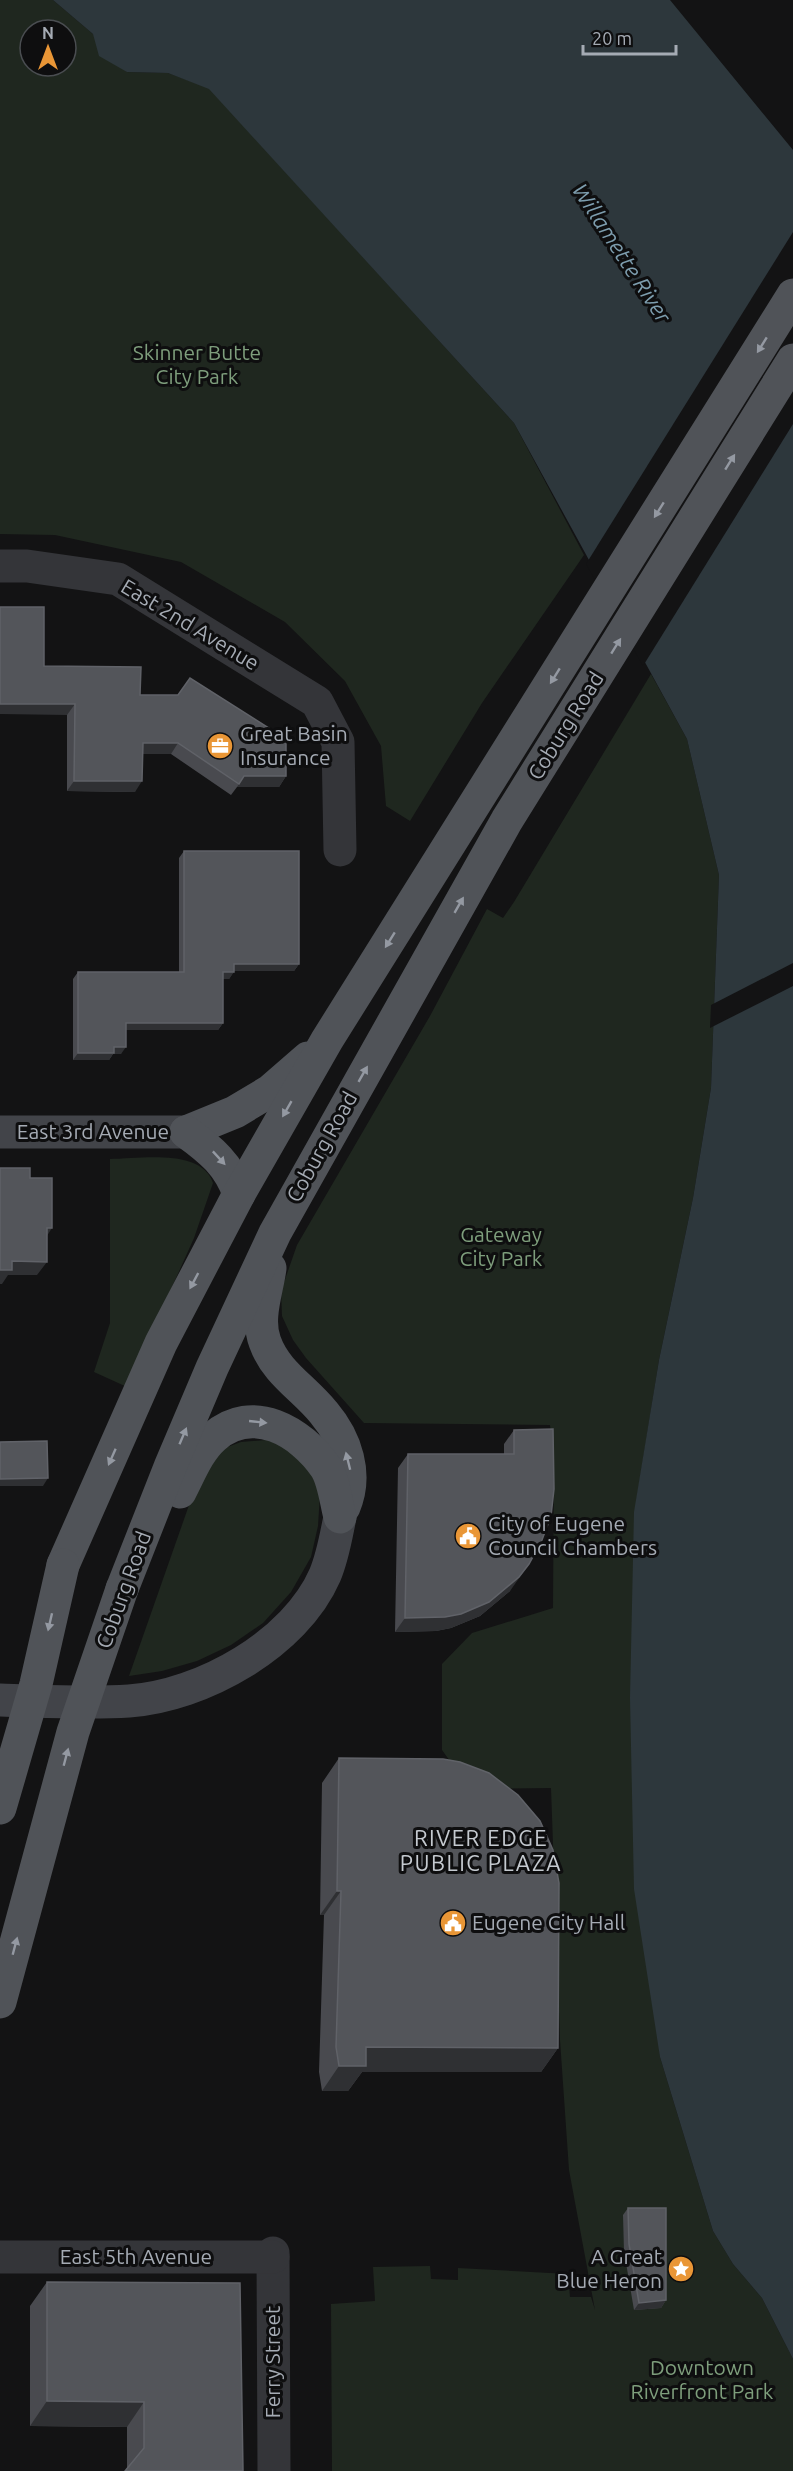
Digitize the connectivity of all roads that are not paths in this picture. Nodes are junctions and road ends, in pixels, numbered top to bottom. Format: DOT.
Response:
graph roads {
  1 [pos="793,295"];
  2 [pos="793,360"];
  3 [pos="0,566"];
  4 [pos="340,850"];
  5 [pos="327,1040"];
  6 [pos="0,1132"];
  7 [pos="186,1132"];
  8 [pos="239,1194"];
  9 [pos="274,1233"];
  10 [pos="340,1517"];
  11 [pos="122,1588"];
  12 [pos="0,1700"];
  13 [pos="0,1808"];
  14 [pos="0,2002"];
  15 [pos="273,2255"];
  16 [pos="0,2257"];
  17 [pos="274,2471"];
  1 -- 5 [label="main road, Coburg Road, one-way"];
  9 -- 2 [label="main road, Coburg Road, one-way"];
  3 -- 4 [label="street, East 2nd Avenue"];
  5 -- 7 [label="main road"];
  5 -- 8 [label="main road, Coburg Road, one-way"];
  6 -- 7 [label="street, East 3rd Avenue"];
  7 -- 8 [label="main road, one-way"];
  8 -- 13 [label="main road, Coburg Road, one-way, bridge"];
  10 -- 9 [label="main road, one-way"];
  11 -- 9 [label="main road, Coburg Road, one-way"];
  11 -- 10 [label="main road, one-way"];
  10 -- 12 [label="street"];
  14 -- 11 [label="main road, Coburg Road, one-way, bridge"];
  15 -- 16 [label="street, East 5th Avenue"];
  15 -- 17 [label="street, Ferry Street"];
}
